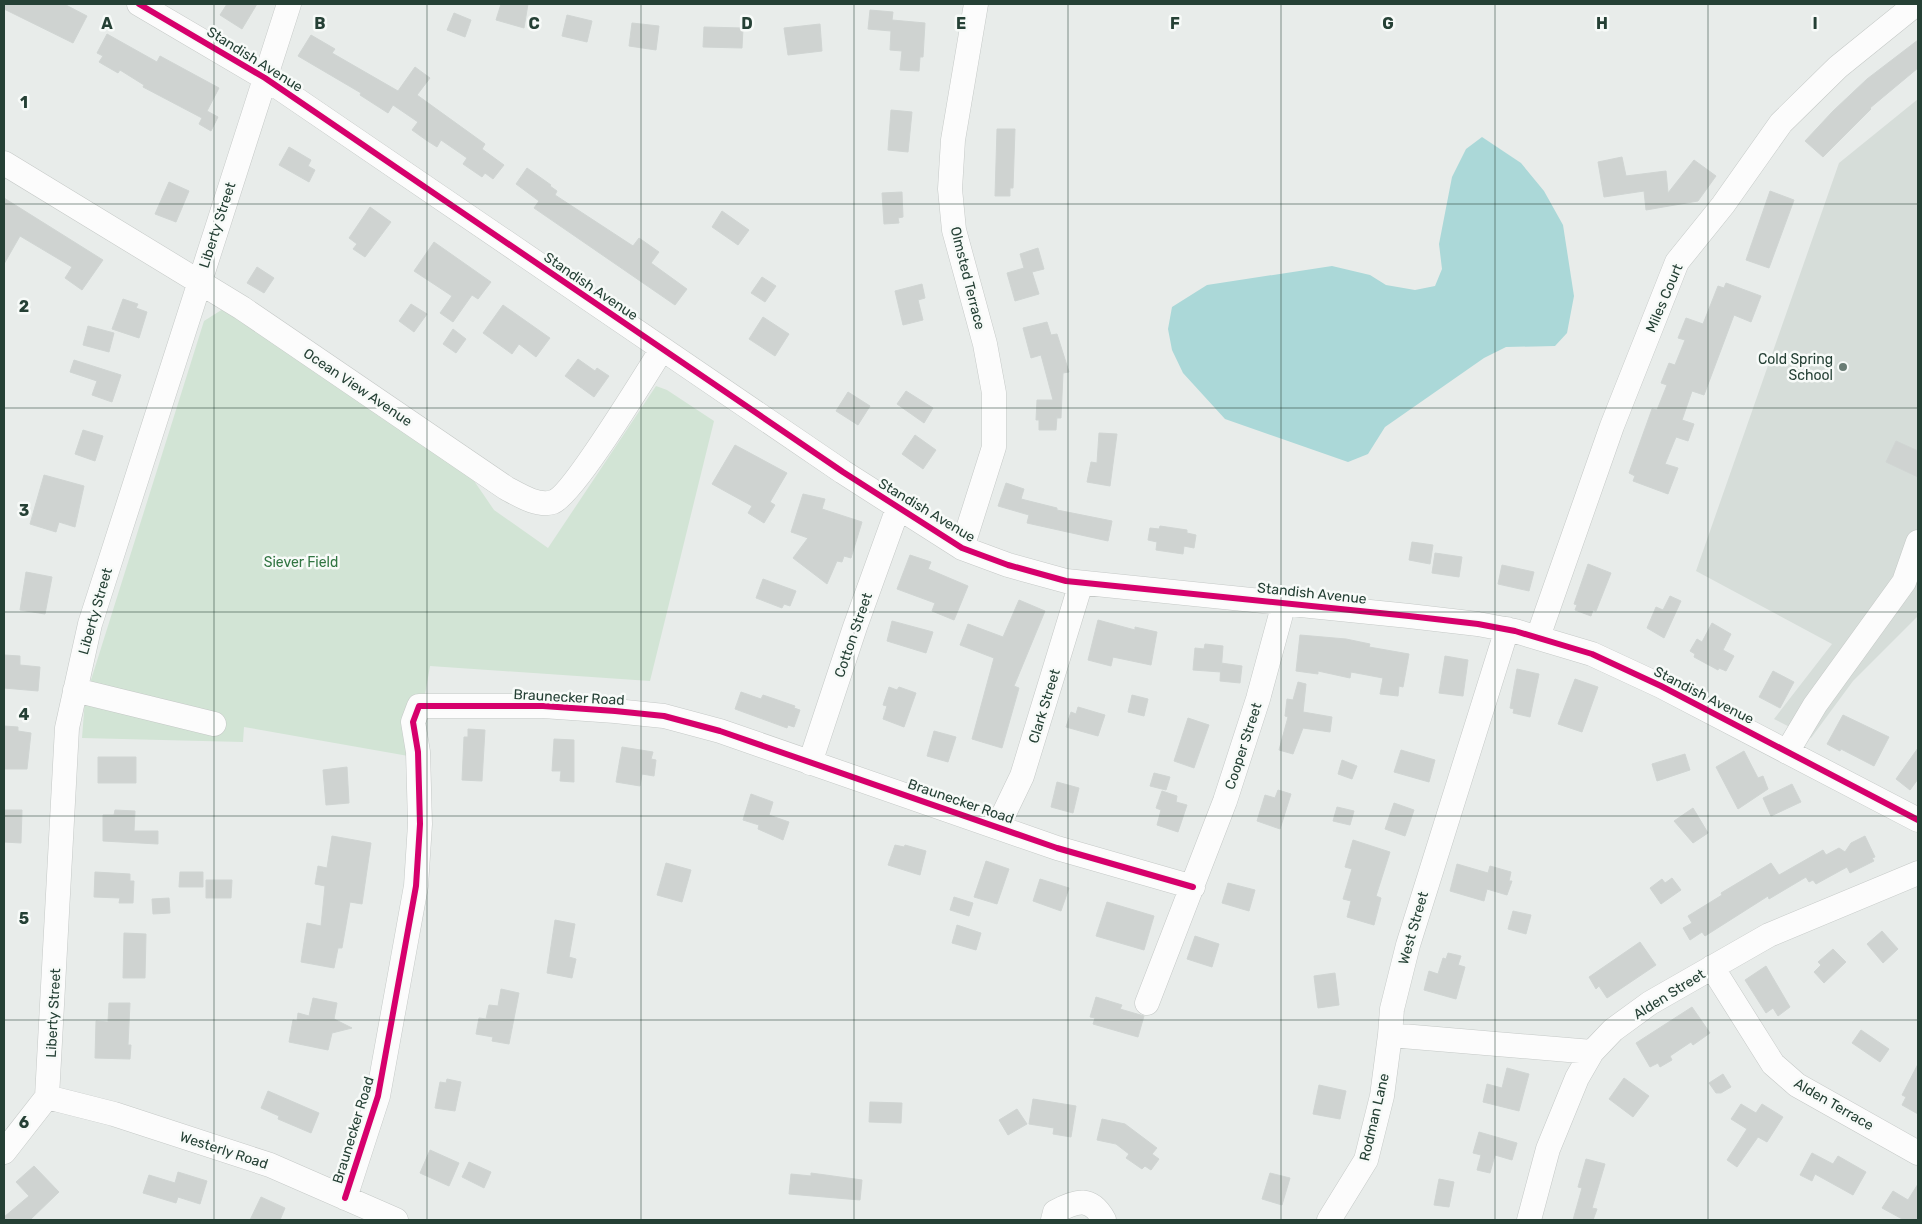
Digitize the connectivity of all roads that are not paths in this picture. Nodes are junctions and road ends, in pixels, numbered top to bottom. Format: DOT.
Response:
graph roads {
  1 [pos="139,4"];
  2 [pos="289,4"];
  3 [pos="976,4"];
  4 [pos="1916,4"];
  5 [pos="265,78"];
  6 [pos="4,163"];
  7 [pos="198,283"];
  8 [pos="662,349"];
  9 [pos="898,508"];
  10 [pos="1918,542"];
  11 [pos="962,548"];
  12 [pos="1082,582"];
  13 [pos="1284,602"];
  14 [pos="1507,630"];
  15 [pos="1538,637"];
  16 [pos="75,690"];
  17 [pos="214,724"];
  18 [pos="1787,752"];
  19 [pos="810,763"];
  20 [pos="1918,820"];
  21 [pos="998,826"];
  22 [pos="1918,873"];
  23 [pos="1193,887"];
  24 [pos="1712,967"];
  25 [pos="1147,1003"];
  26 [pos="1390,1035"];
  27 [pos="1592,1052"];
  28 [pos="47,1097"];
  29 [pos="4,1152"];
  30 [pos="1918,1153"];
  31 [pos="346,1198"];
  32 [pos="393,1220"];
  33 [pos="1053,1220"];
  34 [pos="1104,1220"];
  35 [pos="1329,1220"];
  36 [pos="1529,1220"];
  1 -- 5 [label="street, Standish Avenue"];
  2 -- 5 [label="street, Liberty Street"];
  3 -- 11 [label="street, Olmsted Terrace"];
  4 -- 15 [label="street, Miles Court"];
  5 -- 7 [label="street, Liberty Street"];
  5 -- 8 [label="street, Standish Avenue"];
  6 -- 7 [label="street, Ocean View Avenue"];
  7 -- 8 [label="street, Ocean View Avenue"];
  7 -- 16 [label="street, Liberty Street"];
  8 -- 9 [label="street, Standish Avenue"];
  9 -- 11 [label="street, Standish Avenue"];
  9 -- 19 [label="street, Cotton Street"];
  10 -- 18 [label="street"];
  11 -- 12 [label="street, Standish Avenue"];
  12 -- 13 [label="street, Standish Avenue"];
  12 -- 21 [label="street, Clark Street"];
  13 -- 14 [label="street, Standish Avenue"];
  13 -- 23 [label="street, Cooper Street"];
  14 -- 15 [label="street, Standish Avenue"];
  14 -- 26 [label="street, West Street"];
  15 -- 18 [label="street, Standish Avenue"];
  16 -- 17 [label="street"];
  16 -- 28 [label="street, Liberty Street"];
  18 -- 20 [label="street, Standish Avenue"];
  19 -- 21 [label="street, Braunecker Road"];
  19 -- 31 [label="street, Braunecker Road"];
  21 -- 23 [label="street, Braunecker Road"];
  22 -- 24 [label="street, Alden Street"];
  23 -- 25 [label="street, Cooper Street"];
  24 -- 27 [label="street, Alden Street"];
  24 -- 30 [label="street, Alden Terrace"];
  26 -- 27 [label="street"];
  26 -- 35 [label="street, Rodman Lane"];
  27 -- 36 [label="street, Alden Street"];
  28 -- 29 [label="street"];
  28 -- 31 [label="street, Westerly Road"];
  31 -- 32 [label="street, Westerly Road"];
  33 -- 34 [label="street"];
}
